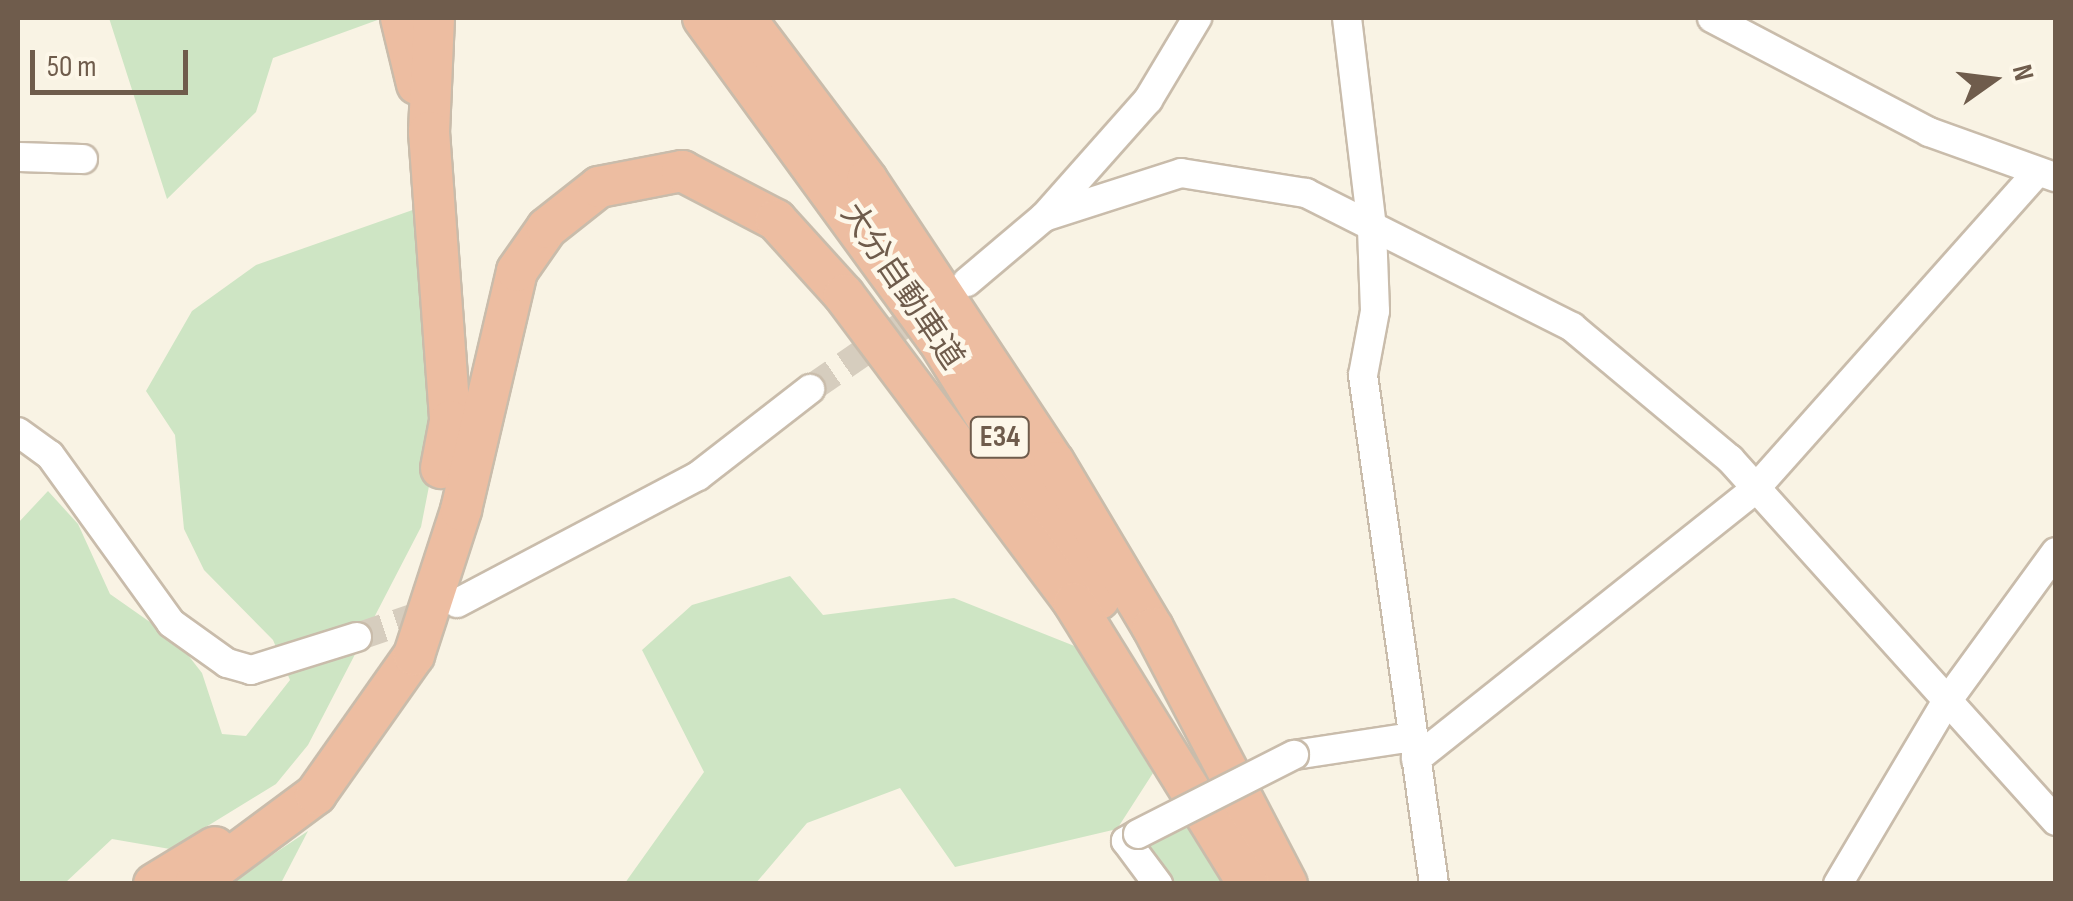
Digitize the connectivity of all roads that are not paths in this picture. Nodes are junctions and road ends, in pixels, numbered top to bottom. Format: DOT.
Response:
graph roads {
  1 [pos="401,18"];
  2 [pos="434,18"];
  3 [pos="453,18"];
  4 [pos="703,18"];
  5 [pos="745,18"];
  6 [pos="1197,18"];
  7 [pos="1347,18"];
  8 [pos="1712,18"];
  9 [pos="429,132"];
  10 [pos="18,156"];
  11 [pos="83,159"];
  12 [pos="2046,174"];
  13 [pos="1044,217"];
  14 [pos="1372,229"];
  15 [pos="967,282"];
  16 [pos="810,388"];
  17 [pos="478,417"];
  18 [pos="18,432"];
  19 [pos="1755,488"];
  20 [pos="2056,552"];
  21 [pos="457,603"];
  22 [pos="358,637"];
  23 [pos="1944,704"];
  24 [pos="1415,748"];
  25 [pos="2056,821"];
  26 [pos="154,884"];
  27 [pos="195,884"];
  28 [pos="1158,884"];
  29 [pos="1251,884"];
  30 [pos="1287,884"];
  31 [pos="1434,884"];
  32 [pos="1838,884"];
  1 -- 9 [label="highway"];
  2 -- 9 [label="highway"];
  3 -- 17 [label="highway"];
  4 -- 29 [label="highway, 大分自動車道 / E34"];
  5 -- 30 [label="highway, 大分自動車道 / E34"];
  6 -- 13 [label="street"];
  7 -- 14 [label="street"];
  8 -- 12 [label="street"];
  9 -- 26 [label="highway"];
  10 -- 11 [label="street"];
  12 -- 19 [label="street"];
  13 -- 14 [label="street"];
  13 -- 15 [label="street"];
  14 -- 19 [label="street"];
  14 -- 24 [label="street"];
  16 -- 21 [label="street"];
  17 -- 27 [label="highway"];
  17 -- 29 [label="highway"];
  18 -- 22 [label="street"];
  19 -- 23 [label="street"];
  19 -- 24 [label="street"];
  20 -- 23 [label="street"];
  23 -- 25 [label="street"];
  23 -- 32 [label="street"];
  24 -- 28 [label="street, bridge"];
  24 -- 31 [label="street"];
}
